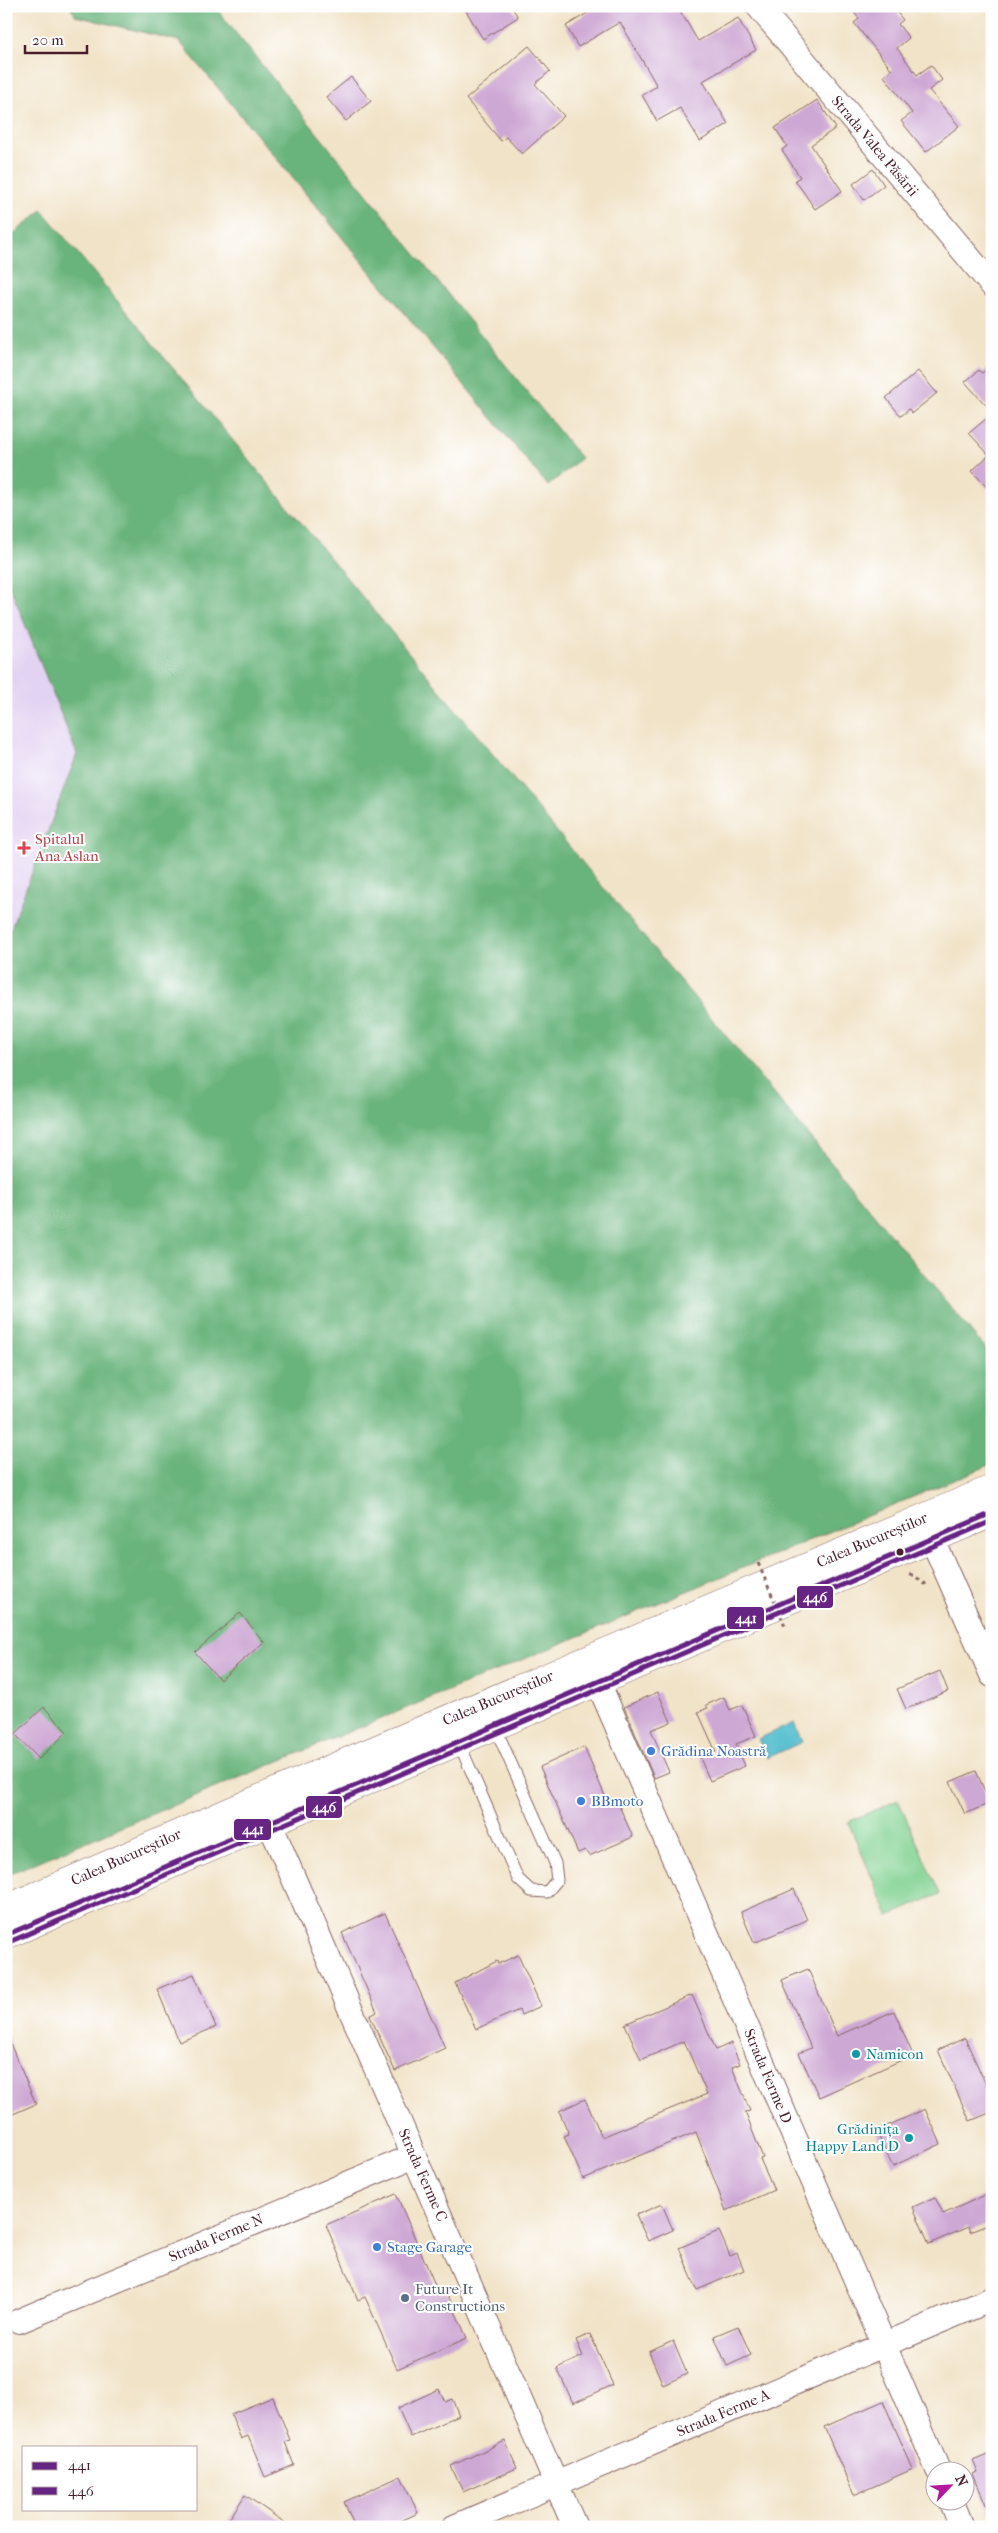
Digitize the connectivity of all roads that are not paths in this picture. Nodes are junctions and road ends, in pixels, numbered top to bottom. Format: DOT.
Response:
graph roads {
  1 [pos="758,6"];
  2 [pos="988,274"];
  3 [pos="992,1489"];
  4 [pos="992,1513"];
  5 [pos="932,1539"];
  6 [pos="992,1675"];
  7 [pos="598,1682"];
  8 [pos="495,1727"];
  9 [pos="459,1743"];
  10 [pos="270,1824"];
  11 [pos="6,1909"];
  12 [pos="6,1935"];
  13 [pos="414,2156"];
  14 [pos="992,2299"];
  15 [pos="19,2321"];
  16 [pos="884,2344"];
  17 [pos="934,2460"];
  18 [pos="556,2482"];
  19 [pos="955,2510"];
  20 [pos="454,2527"];
  21 [pos="575,2527"];
  22 [pos="962,2527"];
  1 -- 2 [label="street, Strada Valea Păsării"];
  3 -- 11 [label="highway, Calea Bucureștilor"];
  4 -- 5 [label="highway, Calea Bucureștilor"];
  5 -- 6 [label="street"];
  5 -- 7 [label="highway, Calea Bucureștilor"];
  7 -- 8 [label="highway, Calea Bucureștilor"];
  7 -- 16 [label="street, Strada Ferme D"];
  8 -- 9 [label="highway, Calea Bucureștilor"];
  8 -- 9 [label="lane"];
  9 -- 10 [label="highway, Calea Bucureștilor"];
  10 -- 12 [label="highway, Calea Bucureștilor"];
  10 -- 13 [label="street, Strada Ferme C"];
  13 -- 15 [label="street, Strada Ferme N"];
  13 -- 18 [label="street, Strada Ferme C"];
  14 -- 16 [label="street, Strada Ferme A"];
  16 -- 17 [label="street, Strada Ferme D"];
  16 -- 18 [label="street, Strada Ferme A"];
  18 -- 20 [label="street, Strada Ferme A"];
  18 -- 21 [label="street, Strada Ferme C"];
  19 -- 22 [label="street"];
}
